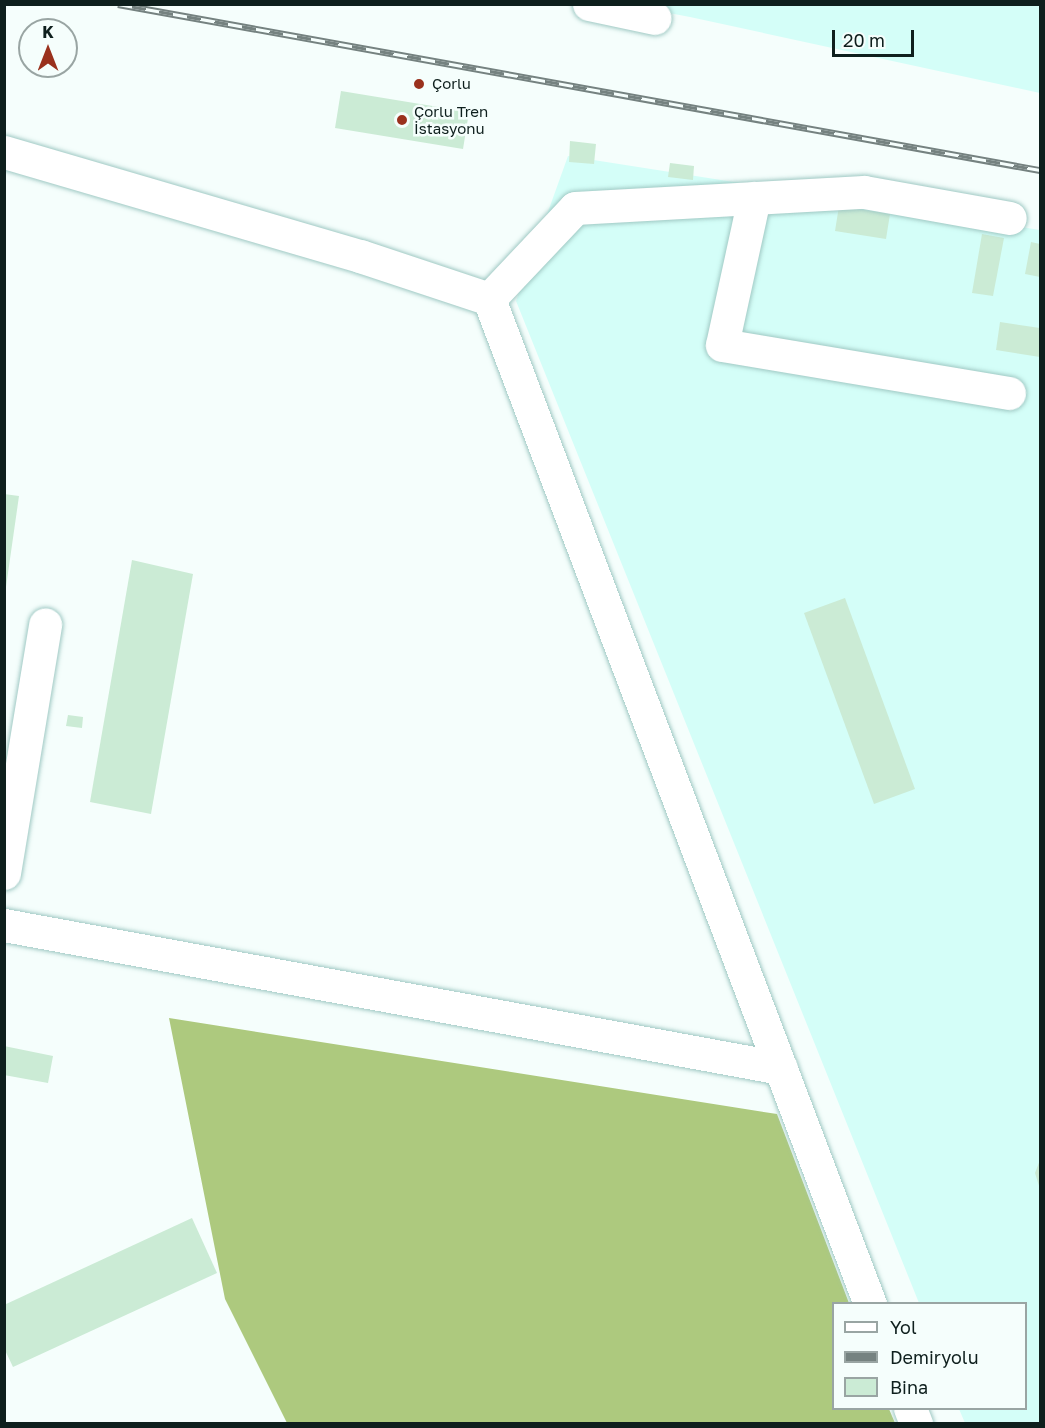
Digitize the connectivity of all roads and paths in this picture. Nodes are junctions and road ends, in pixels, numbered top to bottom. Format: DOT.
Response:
graph roads {
  1 [pos="589,4"];
  2 [pos="655,18"];
  3 [pos="4,152"];
  4 [pos="754,198"];
  5 [pos="1010,218"];
  6 [pos="489,299"];
  7 [pos="1009,393"];
  8 [pos="45,624"];
  9 [pos="4,873"];
  10 [pos="4,925"];
  11 [pos="781,1068"];
  12 [pos="869,1302"];
  1 -- 2 [label="street"];
  3 -- 6 [label="street"];
  4 -- 5 [label="street"];
  4 -- 6 [label="street"];
  4 -- 7 [label="street"];
  6 -- 11 [label="street"];
  8 -- 9 [label="street"];
  10 -- 11 [label="street"];
  11 -- 12 [label="street"];
}
